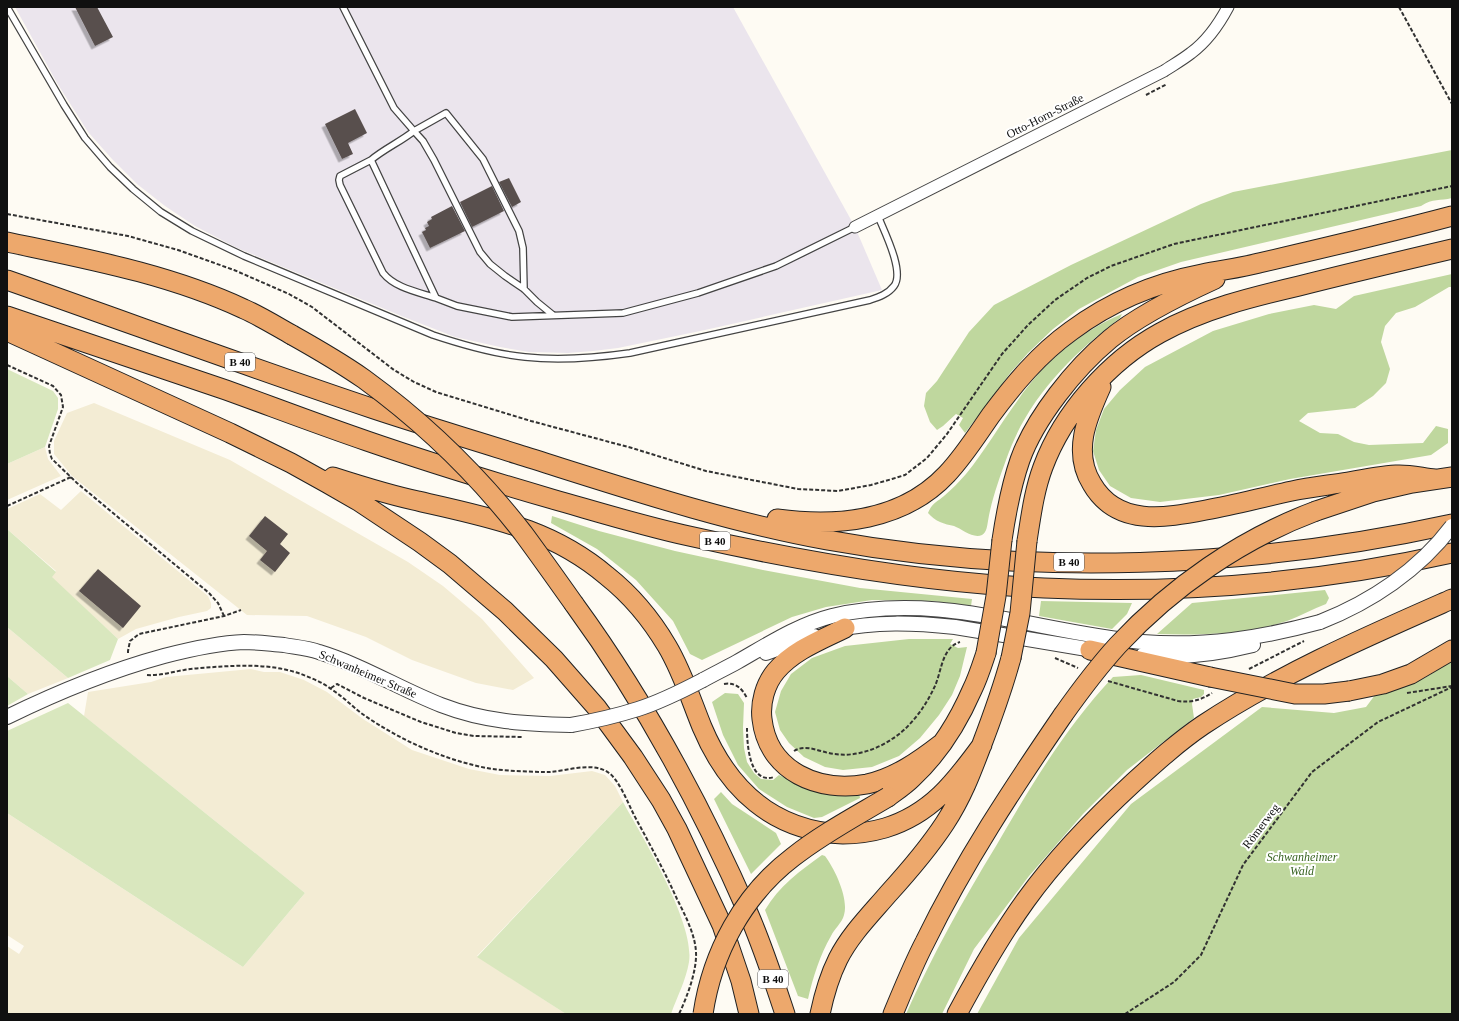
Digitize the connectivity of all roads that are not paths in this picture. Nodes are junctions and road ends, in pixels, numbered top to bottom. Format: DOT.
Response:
graph roads {
  1 [pos="7,7"];
  2 [pos="343,7"];
  3 [pos="1228,7"];
  4 [pos="414,131"];
  5 [pos="372,160"];
  6 [pos="878,216"];
  7 [pos="1452,216"];
  8 [pos="855,227"];
  9 [pos="7,242"];
  10 [pos="1452,249"];
  11 [pos="1452,254"];
  12 [pos="1414,258"];
  13 [pos="1238,268"];
  14 [pos="7,280"];
  15 [pos="524,288"];
  16 [pos="436,298"];
  17 [pos="7,316"];
  18 [pos="553,316"];
  19 [pos="7,331"];
  20 [pos="1106,374"];
  21 [pos="291,463"];
  22 [pos="1444,478"];
  23 [pos="688,506"];
  24 [pos="1452,525"];
  25 [pos="1452,553"];
  26 [pos="1452,599"];
  27 [pos="1320,622"];
  28 [pos="845,628"];
  29 [pos="1090,650"];
  30 [pos="1452,650"];
  31 [pos="735,663"];
  32 [pos="7,717"];
  33 [pos="941,744"];
  34 [pos="982,745"];
  35 [pos="703,1014"];
  36 [pos="749,1014"];
  37 [pos="786,1014"];
  38 [pos="820,1014"];
  39 [pos="893,1014"];
  40 [pos="957,1014"];
  1 -- 6 [label="lane"];
  2 -- 4 [label="lane"];
  3 -- 6 [label="street, Otto-Horn-Straße"];
  4 -- 5 [label="lane"];
  4 -- 15 [label="lane"];
  4 -- 15 [label="lane"];
  5 -- 16 [label="lane"];
  5 -- 16 [label="lane"];
  6 -- 8 [label="street, Otto-Horn-Straße"];
  7 -- 13 [label="highway"];
  8 -- 18 [label="lane"];
  9 -- 37 [label="highway, B 40, bridge"];
  10 -- 12 [label="highway"];
  11 -- 12 [label="highway"];
  12 -- 20 [label="highway"];
  13 -- 23 [label="highway"];
  13 -- 33 [label="highway, bridge"];
  14 -- 23 [label="highway, B 40"];
  15 -- 18 [label="lane"];
  16 -- 18 [label="lane"];
  17 -- 25 [label="highway, B 40"];
  19 -- 21 [label="highway, B 40"];
  20 -- 22 [label="highway"];
  20 -- 34 [label="highway, bridge"];
  21 -- 34 [label="highway"];
  21 -- 36 [label="highway, B 40"];
  22 -- 39 [label="highway, bridge"];
  23 -- 24 [label="highway, B 40"];
  24 -- 27 [label="street, bridge"];
  26 -- 40 [label="highway"];
  27 -- 29 [label="street"];
  27 -- 31 [label="street"];
  28 -- 29 [label="street"];
  28 -- 31 [label="street"];
  28 -- 33 [label="highway"];
  29 -- 30 [label="highway, bridge"];
  31 -- 32 [label="street, Schwanheimer Straße, bridge"];
  33 -- 35 [label="highway, bridge"];
  34 -- 38 [label="highway"];
}
